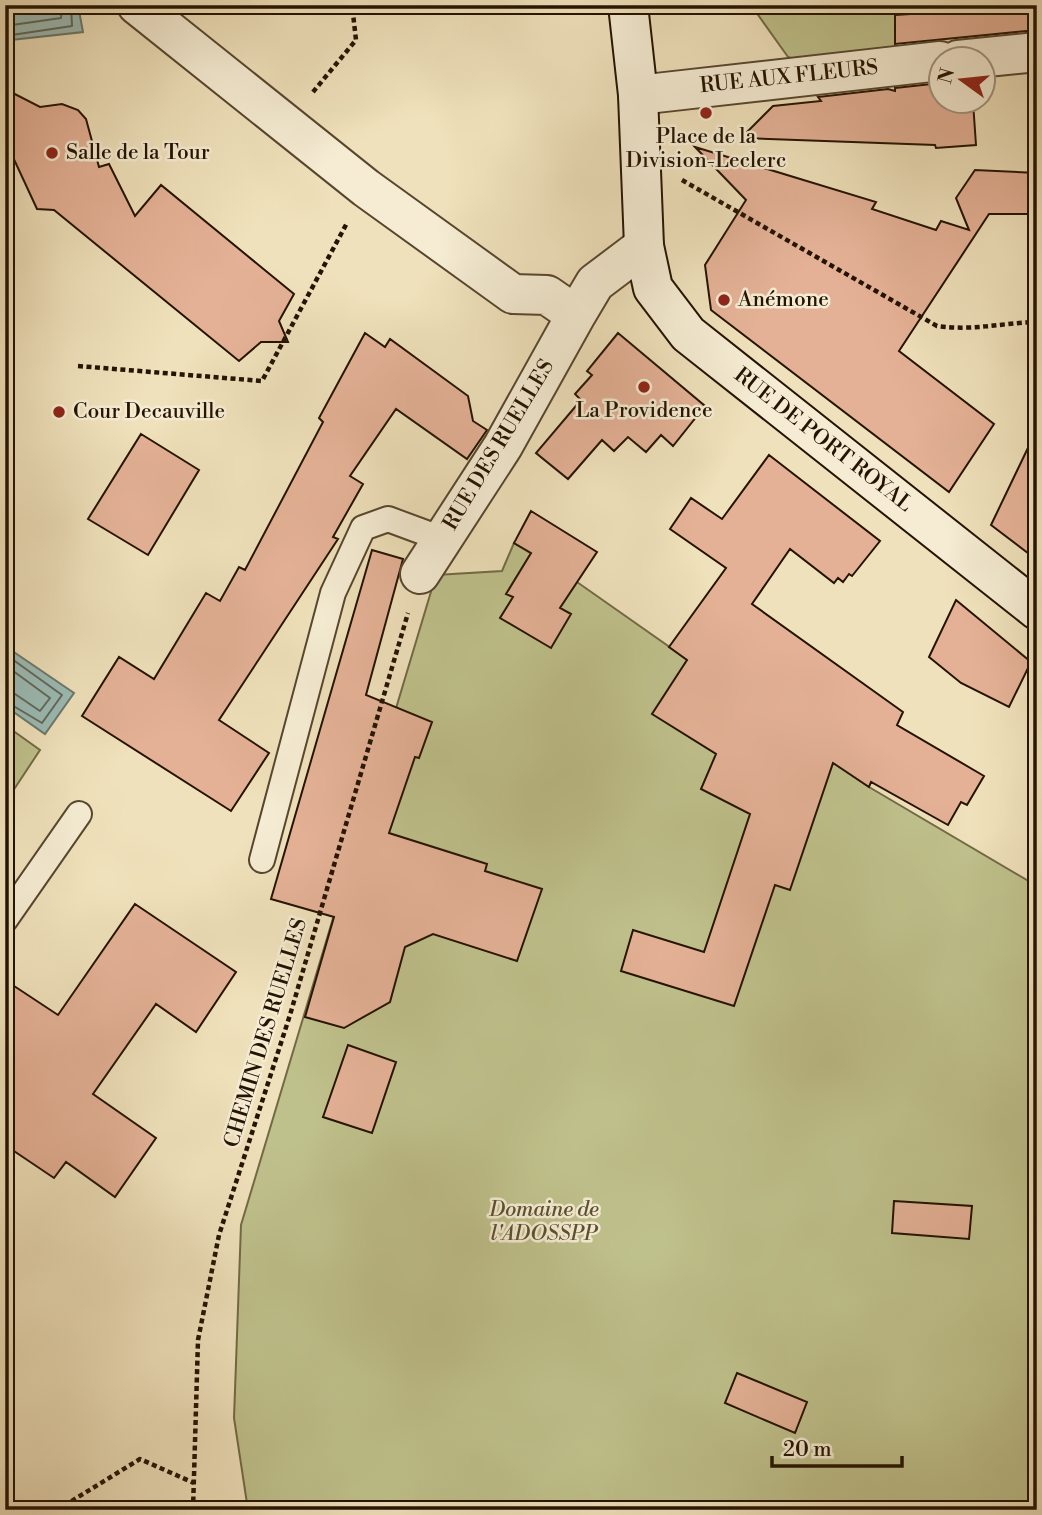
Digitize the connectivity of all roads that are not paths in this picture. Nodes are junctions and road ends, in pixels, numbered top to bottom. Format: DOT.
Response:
graph roads {
  1 [pos="136,5"];
  2 [pos="628,5"];
  3 [pos="1037,52"];
  4 [pos="996,56"];
  5 [pos="926,63"];
  6 [pos="638,95"];
  7 [pos="644,246"];
  8 [pos="576,315"];
  9 [pos="442,539"];
  10 [pos="420,574"];
  11 [pos="1037,610"];
  12 [pos="79,814"];
  13 [pos="262,860"];
  14 [pos="5,920"];
  1 -- 8 [label="street"];
  2 -- 6 [label="street, RUE DE PORT ROYAL"];
  3 -- 4 [label="street"];
  5 -- 6 [label="street, RUE AUX FLEURS"];
  6 -- 7 [label="street, RUE DE PORT ROYAL"];
  7 -- 8 [label="street, RUE DES RUELLES"];
  7 -- 11 [label="street, RUE DE PORT ROYAL"];
  8 -- 9 [label="street, RUE DES RUELLES"];
  9 -- 10 [label="street, RUE DES RUELLES"];
  9 -- 13 [label="lane"];
  12 -- 14 [label="lane"];
}
